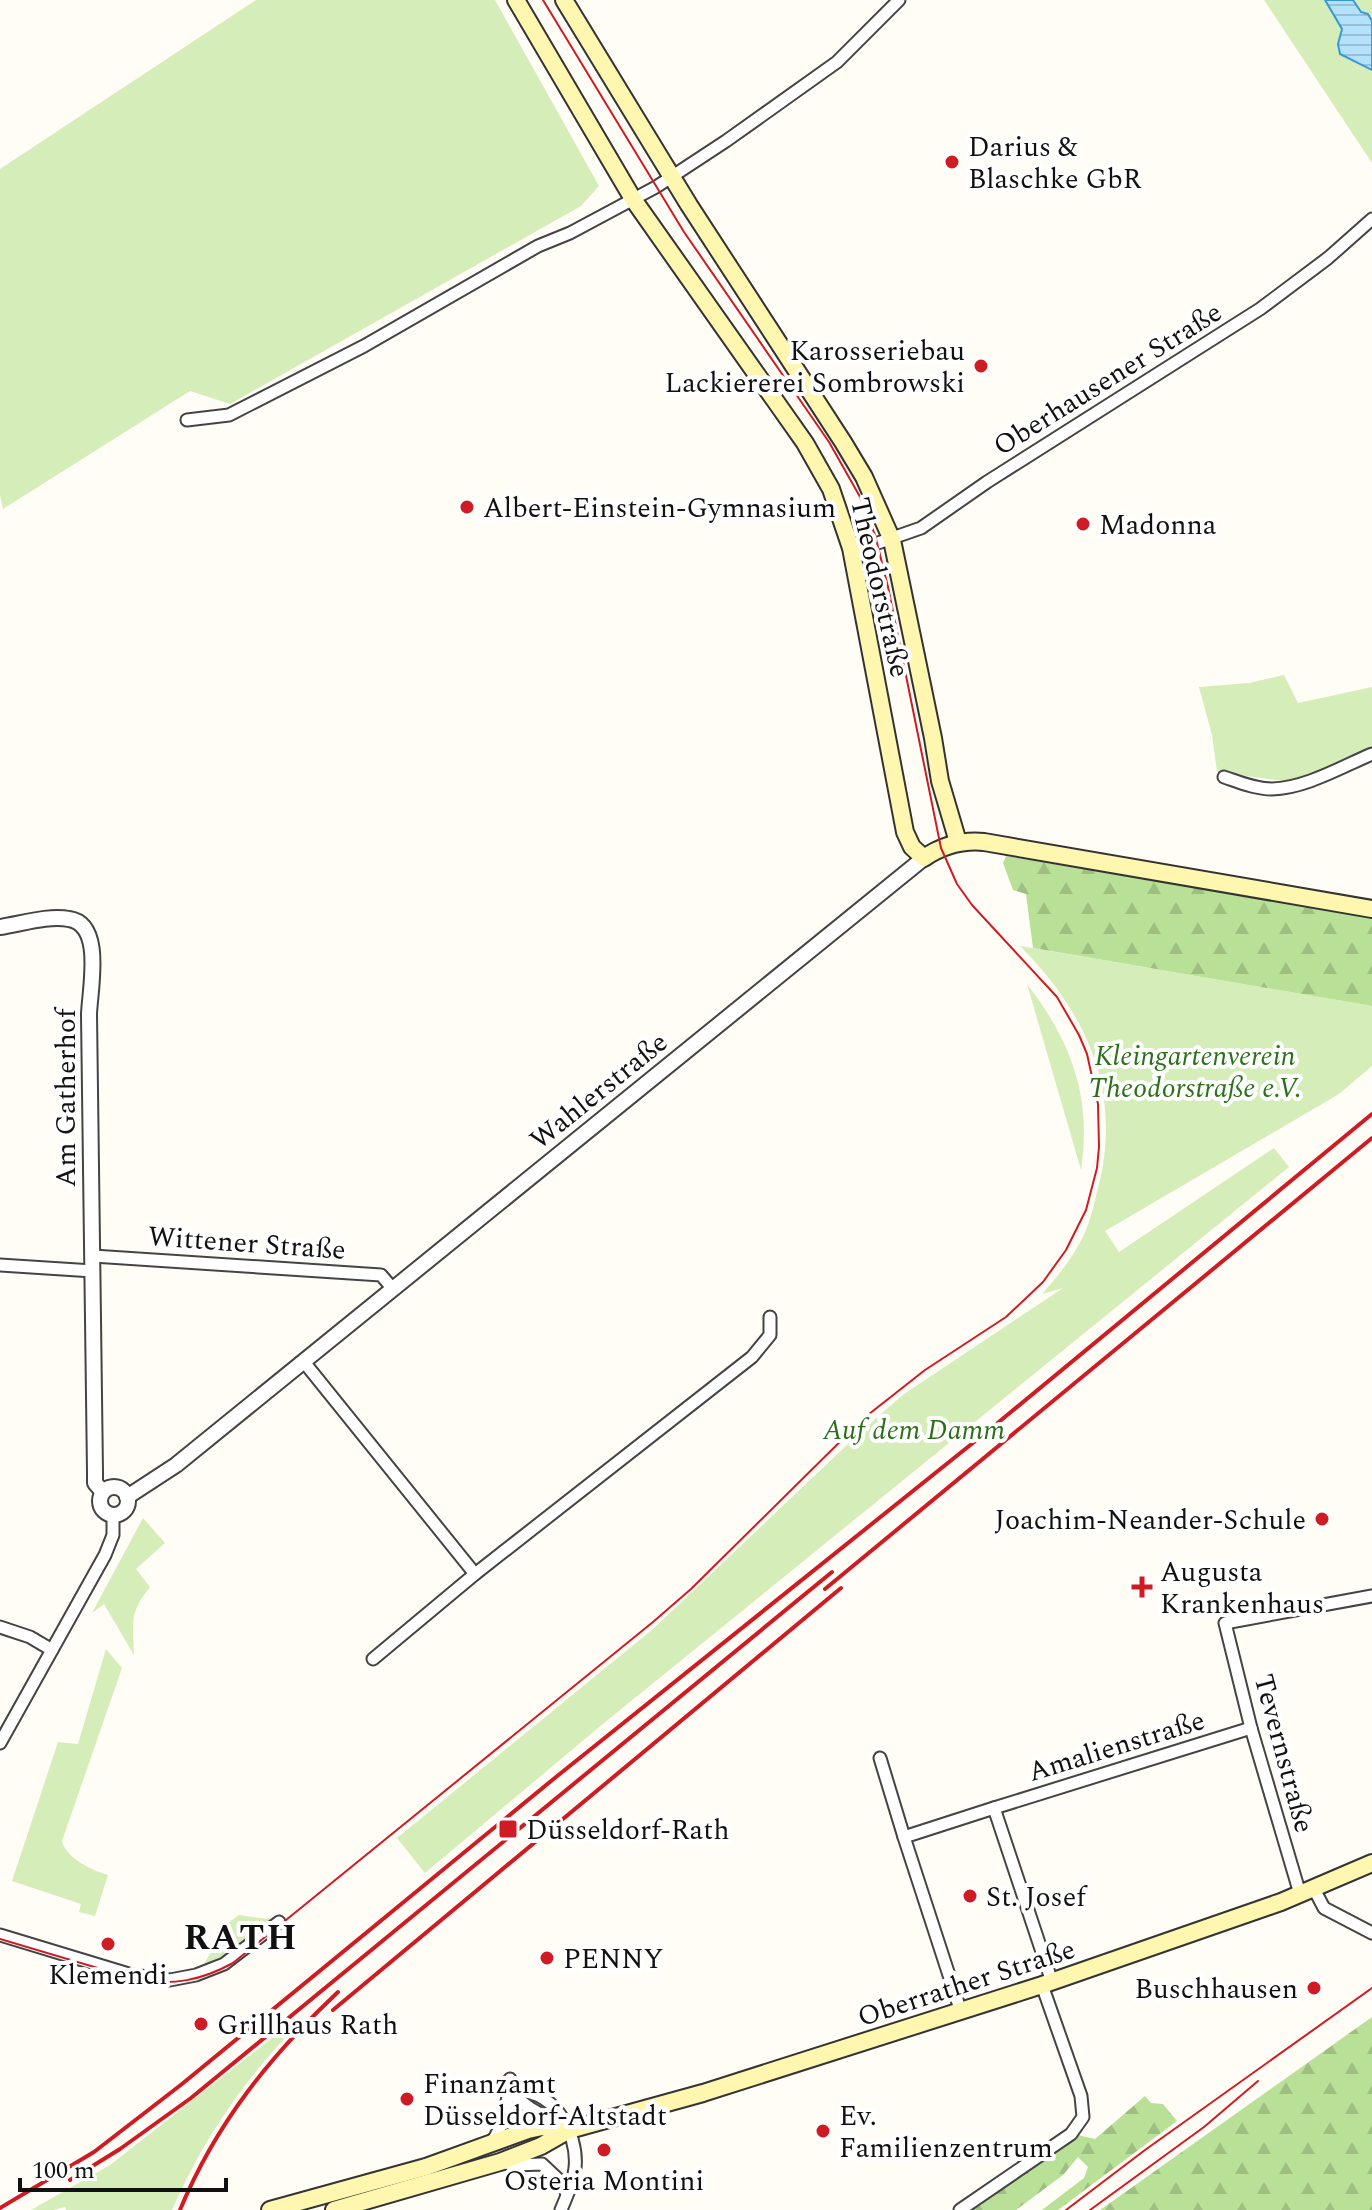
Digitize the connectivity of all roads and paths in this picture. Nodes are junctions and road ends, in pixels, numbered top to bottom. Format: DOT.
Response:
graph roads {
  1 [pos="516,0"];
  2 [pos="564,0"];
  3 [pos="899,0"];
  4 [pos="672,177"];
  5 [pos="633,199"];
  6 [pos="1372,219"];
  7 [pos="187,420"];
  8 [pos="892,540"];
  9 [pos="852,552"];
  10 [pos="1372,754"];
  11 [pos="1224,777"];
  12 [pos="958,842"];
  13 [pos="924,858"];
  14 [pos="1372,909"];
  15 [pos="0,927"];
  16 [pos="93,1263"];
  17 [pos="0,1265"];
  18 [pos="393,1289"];
  19 [pos="770,1317"];
  20 [pos="304,1362"];
  21 [pos="103,1492"];
  22 [pos="127,1497"];
  23 [pos="113,1515"];
  24 [pos="475,1574"];
  25 [pos="1372,1596"];
  26 [pos="0,1627"];
  27 [pos="52,1650"];
  28 [pos="373,1659"];
  29 [pos="1251,1728"];
  30 [pos="0,1743"];
  31 [pos="880,1758"];
  32 [pos="994,1808"];
  33 [pos="904,1837"];
  34 [pos="1372,1863"];
  35 [pos="1307,1891"];
  36 [pos="279,1922"];
  37 [pos="1372,1933"];
  38 [pos="0,1935"];
  39 [pos="1047,1984"];
  40 [pos="961,2012"];
  41 [pos="510,2079"];
  42 [pos="510,2093"];
  43 [pos="569,2130"];
  44 [pos="488,2146"];
  45 [pos="500,2162"];
  46 [pos="375,2190"];
  47 [pos="567,2193"];
  48 [pos="270,2210"];
  49 [pos="334,2210"];
  50 [pos="561,2210"];
  51 [pos="960,2210"];
  1 -- 5 [label="main road, Theodorstraße"];
  2 -- 4 [label="main road, Theodorstraße"];
  3 -- 4 [label="street"];
  4 -- 5 [label="street"];
  4 -- 8 [label="main road, Theodorstraße"];
  5 -- 7 [label="street"];
  5 -- 9 [label="main road, Theodorstraße"];
  6 -- 8 [label="street, Oberhausener Straße"];
  8 -- 9 [label="street, Oberhausener Straße"];
  8 -- 12 [label="main road, Theodorstraße"];
  9 -- 13 [label="main road, Theodorstraße"];
  10 -- 11 [label="street"];
  12 -- 13 [label="main road"];
  12 -- 14 [label="main road"];
  13 -- 18 [label="street, Wahlerstraße"];
  15 -- 16 [label="street, Am Gatherhof"];
  16 -- 17 [label="street"];
  16 -- 18 [label="street, Wittener Straße"];
  16 -- 21 [label="street, Am Gatherhof"];
  18 -- 20 [label="street, Wahlerstraße"];
  19 -- 24 [label="street"];
  20 -- 22 [label="street, Wahlerstraße"];
  20 -- 24 [label="street"];
  21 -- 22 [label="street"];
  21 -- 23 [label="street"];
  22 -- 23 [label="street"];
  23 -- 27 [label="street"];
  24 -- 28 [label="street"];
  25 -- 29 [label="street, Tevernstraße"];
  26 -- 27 [label="street"];
  27 -- 30 [label="street"];
  29 -- 32 [label="street, Amalienstraße"];
  29 -- 35 [label="street, Tevernstraße"];
  31 -- 33 [label="street"];
  32 -- 33 [label="street, Amalienstraße"];
  32 -- 39 [label="street"];
  33 -- 40 [label="street"];
  34 -- 35 [label="main road, Oberrather Straße"];
  35 -- 37 [label="street"];
  35 -- 39 [label="main road, Oberrather Straße"];
  36 -- 38 [label="street"];
  39 -- 40 [label="main road, Oberrather Straße"];
  39 -- 51 [label="street"];
  40 -- 43 [label="main road, Oberrather Straße"];
  41 -- 42 [label="street"];
  42 -- 43 [label="street"];
  42 -- 44 [label="street"];
  43 -- 44 [label="main road"];
  43 -- 45 [label="main road"];
  43 -- 47 [label="street"];
  44 -- 46 [label="main road"];
  45 -- 46 [label="main road"];
  45 -- 47 [label="street"];
  46 -- 48 [label="main road"];
  46 -- 49 [label="main road"];
  47 -- 50 [label="street"];
}
